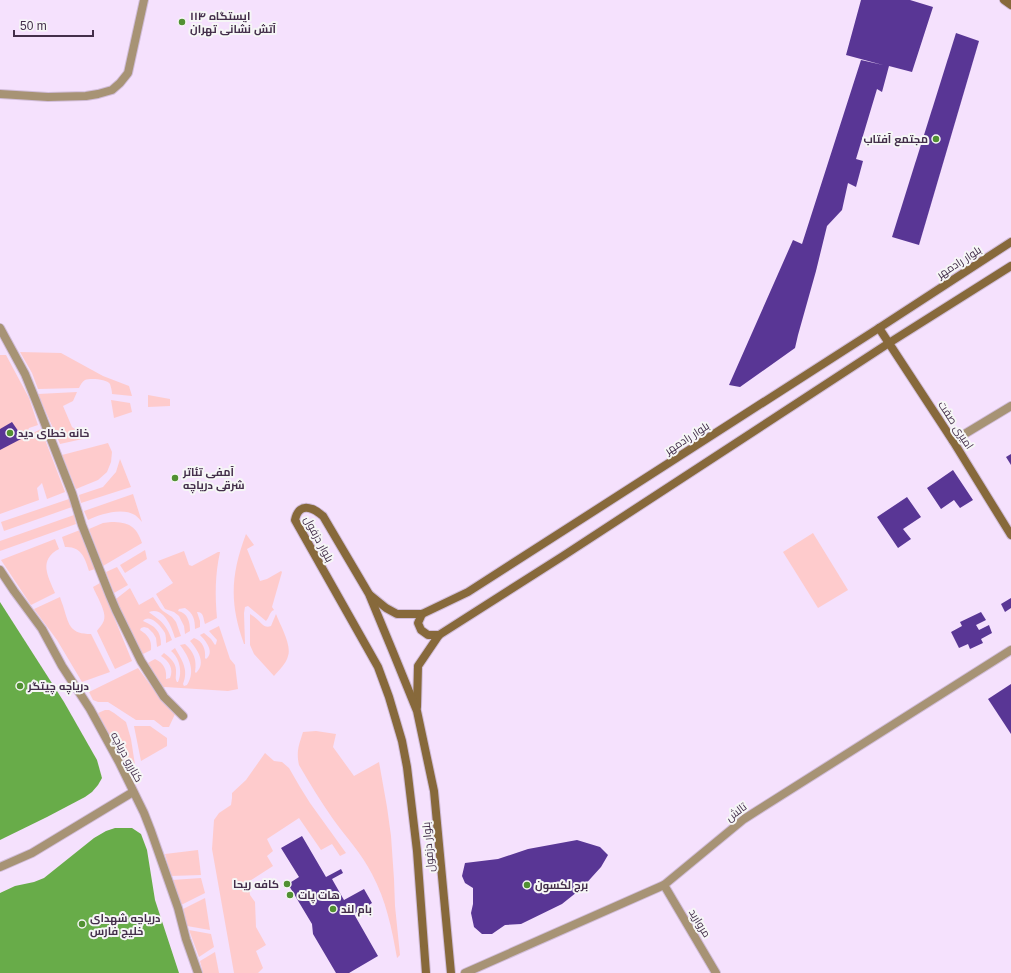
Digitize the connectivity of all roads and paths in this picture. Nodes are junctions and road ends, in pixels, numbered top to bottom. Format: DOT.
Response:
graph roads {
  1 [pos="144,0"];
  2 [pos="1004,0"];
  3 [pos="1011,5"];
  4 [pos="0,94"];
  5 [pos="1011,242"];
  6 [pos="1011,266"];
  7 [pos="0,328"];
  8 [pos="879,328"];
  9 [pos="889,343"];
  10 [pos="1011,406"];
  11 [pos="953,441"];
  12 [pos="1011,533"];
  13 [pos="0,570"];
  14 [pos="368,594"];
  15 [pos="422,614"];
  16 [pos="439,635"];
  17 [pos="1011,650"];
  18 [pos="417,711"];
  19 [pos="183,716"];
  20 [pos="133,792"];
  21 [pos="0,867"];
  22 [pos="664,885"];
  23 [pos="198,973"];
  24 [pos="426,973"];
  25 [pos="451,973"];
  26 [pos="465,973"];
  27 [pos="716,973"];
  1 -- 4 [label="street"];
  2 -- 3 [label="street"];
  5 -- 8 [label="street, بلوار رادمهر"];
  6 -- 9 [label="street"];
  7 -- 19 [label="street"];
  8 -- 9 [label="street, امیری صفت"];
  8 -- 15 [label="street, بلوار رادمهر"];
  9 -- 11 [label="street, امیری صفت"];
  9 -- 16 [label="street"];
  10 -- 11 [label="street"];
  11 -- 12 [label="street, امیری صفت"];
  13 -- 20 [label="street, کناررو دریاچه"];
  14 -- 15 [label="street, بلوار رادمهر"];
  14 -- 18 [label="street, بلوار دزفول"];
  14 -- 24 [label="street, بلوار دزفول"];
  15 -- 16 [label="street"];
  16 -- 18 [label="street"];
  17 -- 22 [label="street, تالش"];
  18 -- 25 [label="street, بلوار دزفول"];
  20 -- 21 [label="street"];
  20 -- 23 [label="street, کناررو دریاچه"];
  22 -- 26 [label="street, تالش"];
  22 -- 27 [label="street, مروارید"];
}
